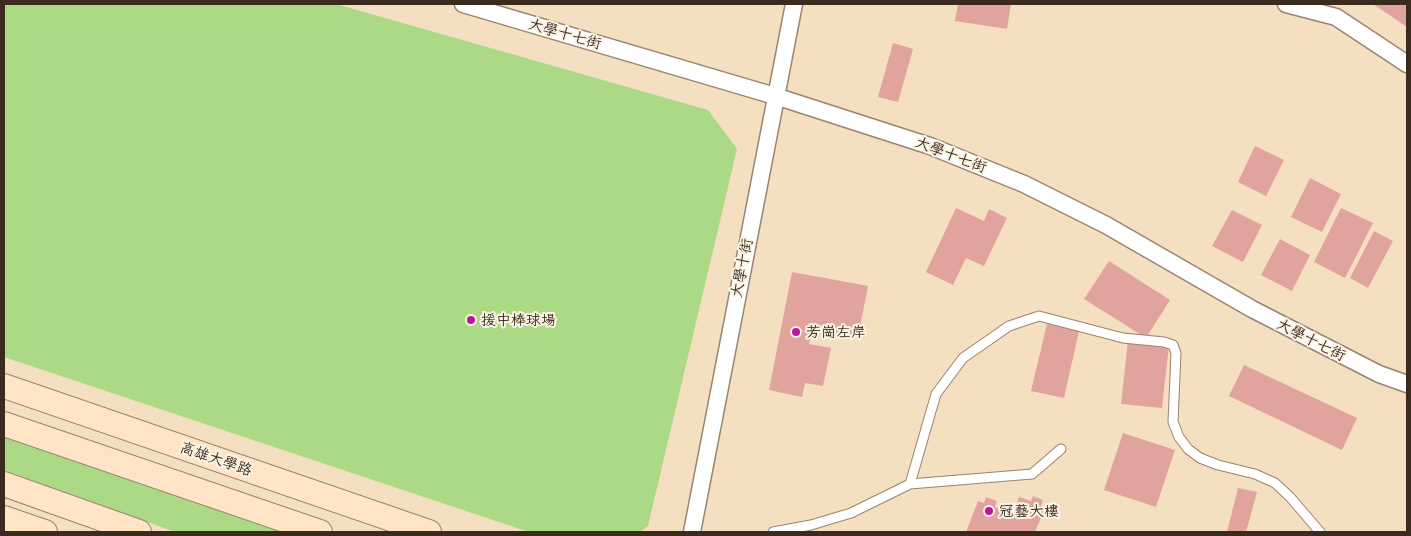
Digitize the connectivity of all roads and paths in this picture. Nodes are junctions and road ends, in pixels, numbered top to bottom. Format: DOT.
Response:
graph roads {
  1 [pos="463,4"];
  2 [pos="794,4"];
  3 [pos="1286,4"];
  4 [pos="1407,64"];
  5 [pos="775,96"];
  6 [pos="1407,384"];
  7 [pos="4,386"];
  8 [pos="4,424"];
  9 [pos="1061,449"];
  10 [pos="4,484"];
  11 [pos="910,484"];
  12 [pos="4,518"];
  13 [pos="45,532"];
  14 [pos="139,532"];
  15 [pos="320,532"];
  16 [pos="429,532"];
  17 [pos="692,532"];
  18 [pos="773,532"];
  19 [pos="1320,532"];
  1 -- 5 [label="street, 大學十七街"];
  2 -- 5 [label="street, 大學十街"];
  3 -- 4 [label="street"];
  5 -- 6 [label="street, 大學十七街"];
  5 -- 17 [label="street, 大學十街"];
  7 -- 16 [label="street, 高雄大學路"];
  8 -- 15 [label="street"];
  9 -- 11 [label="lane"];
  10 -- 14 [label="street"];
  11 -- 18 [label="lane"];
  11 -- 19 [label="lane"];
  12 -- 13 [label="street"];
}
